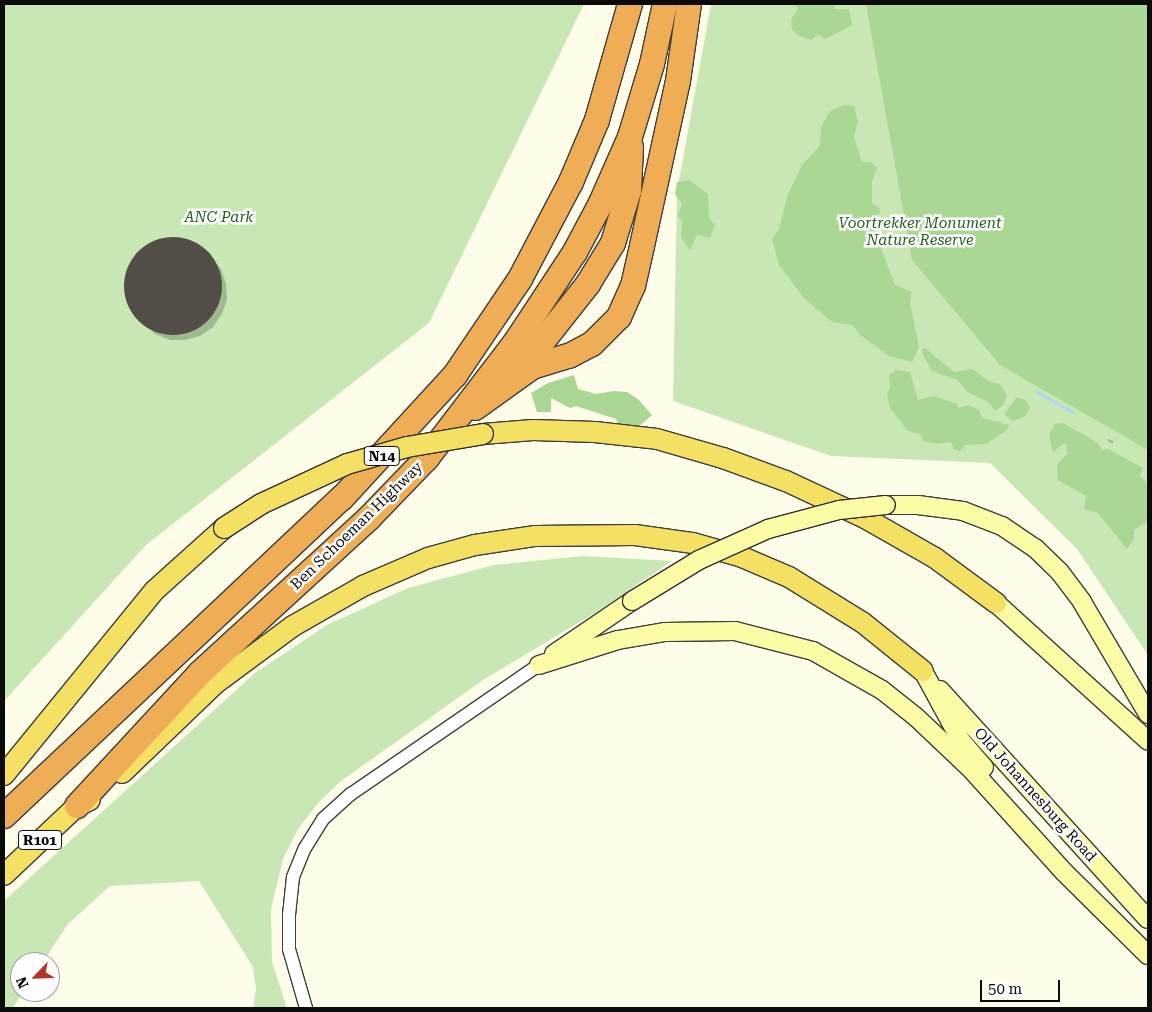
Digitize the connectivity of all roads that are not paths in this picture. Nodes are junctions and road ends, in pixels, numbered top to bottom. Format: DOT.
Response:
graph roads {
  1 [pos="630,4"];
  2 [pos="665,4"];
  3 [pos="689,4"];
  4 [pos="630,137"];
  5 [pos="512,380"];
  6 [pos="461,415"];
  7 [pos="996,603"];
  8 [pos="539,664"];
  9 [pos="923,671"];
  10 [pos="1148,714"];
  11 [pos="1148,740"];
  12 [pos="4,775"];
  13 [pos="77,806"];
  14 [pos="4,816"];
  15 [pos="4,875"];
  16 [pos="1148,919"];
  17 [pos="1148,955"];
  18 [pos="306,1008"];
  1 -- 14 [label="highway, Ben Schoeman Highway / N14"];
  2 -- 4 [label="highway, Ben Schoeman Highway / N14"];
  3 -- 5 [label="highway"];
  4 -- 5 [label="highway"];
  4 -- 6 [label="highway, Ben Schoeman Highway / N14"];
  5 -- 6 [label="highway"];
  6 -- 13 [label="highway, Ben Schoeman Highway / N14"];
  7 -- 11 [label="main road"];
  7 -- 12 [label="main road, bridge"];
  8 -- 10 [label="main road, bridge"];
  8 -- 17 [label="main road"];
  8 -- 18 [label="street"];
  9 -- 13 [label="main road"];
  9 -- 16 [label="main road, Old Johannesburg Road"];
  9 -- 17 [label="main road"];
  13 -- 15 [label="main road, Ben Schoeman Highway / R101"];
}
